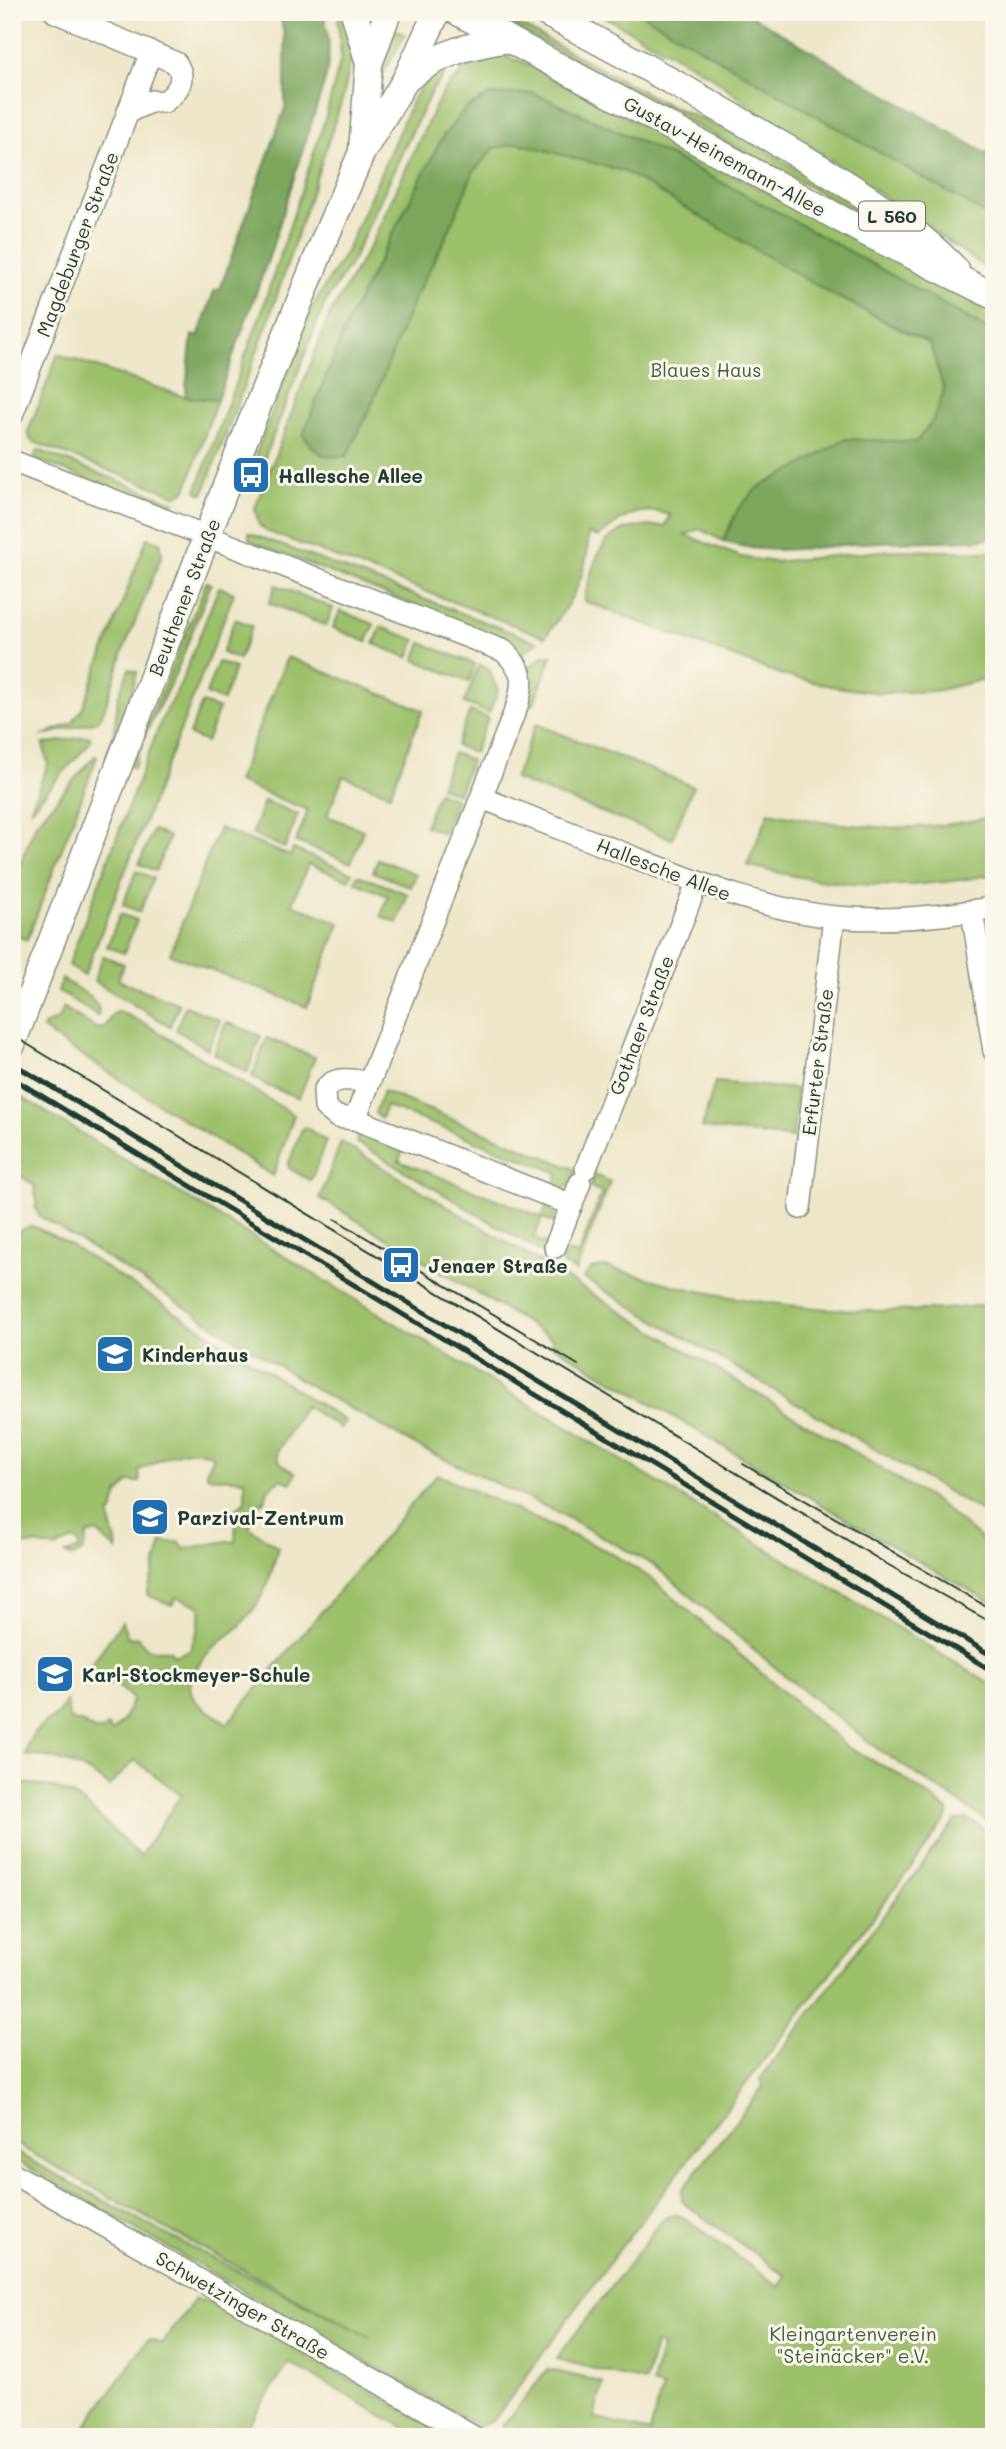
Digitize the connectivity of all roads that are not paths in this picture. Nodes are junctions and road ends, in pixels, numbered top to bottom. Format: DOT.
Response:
graph roads {
  1 [pos="55,12"];
  2 [pos="354,12"];
  3 [pos="388,12"];
  4 [pos="436,12"];
  5 [pos="458,12"];
  6 [pos="552,15"];
  7 [pos="508,39"];
  8 [pos="151,52"];
  9 [pos="369,64"];
  10 [pos="406,79"];
  11 [pos="128,112"];
  12 [pos="362,152"];
  13 [pos="967,281"];
  14 [pos="994,296"];
  15 [pos="12,415"];
  16 [pos="12,461"];
  17 [pos="208,535"];
  18 [pos="482,798"];
  19 [pos="697,883"];
  20 [pos="994,907"];
  21 [pos="972,911"];
  22 [pos="834,917"];
  23 [pos="12,1044"];
  24 [pos="994,1051"];
  25 [pos="369,1082"];
  26 [pos="355,1119"];
  27 [pos="572,1205"];
  28 [pos="800,1208"];
  29 [pos="555,1247"];
  30 [pos="12,2173"];
  31 [pos="474,2437"];
  1 -- 8 [label="street"];
  2 -- 9 [label="main road"];
  3 -- 9 [label="main road, Beuthener Straße"];
  4 -- 10 [label="main road, Beuthener Straße"];
  5 -- 7 [label="main road, Gustav-Heinemann-Allee / L 560"];
  6 -- 13 [label="main road, Gustav-Heinemann-Allee / L 560"];
  7 -- 10 [label="main road"];
  7 -- 13 [label="main road, Gustav-Heinemann-Allee / L 560"];
  8 -- 11 [label="street, Magdeburger Straße"];
  8 -- 11 [label="street"];
  9 -- 12 [label="main road, Beuthener Straße"];
  10 -- 12 [label="main road, Beuthener Straße"];
  11 -- 15 [label="street, Magdeburger Straße"];
  12 -- 17 [label="main road, Beuthener Straße"];
  13 -- 14 [label="main road, Gustav-Heinemann-Allee / L 560"];
  16 -- 17 [label="street"];
  17 -- 18 [label="street"];
  17 -- 23 [label="main road, Beuthener Straße"];
  18 -- 19 [label="street, Hallesche Allee"];
  18 -- 25 [label="street"];
  19 -- 22 [label="street, Hallesche Allee"];
  19 -- 27 [label="street, Gothaer Straße"];
  20 -- 21 [label="street, Hallesche Allee"];
  21 -- 22 [label="street, Hallesche Allee"];
  21 -- 24 [label="street"];
  22 -- 28 [label="street, Erfurter Straße"];
  25 -- 26 [label="street"];
  25 -- 26 [label="street"];
  26 -- 27 [label="street"];
  27 -- 29 [label="street, Gothaer Straße"];
  30 -- 31 [label="street, Schwetzinger Straße"];
}
